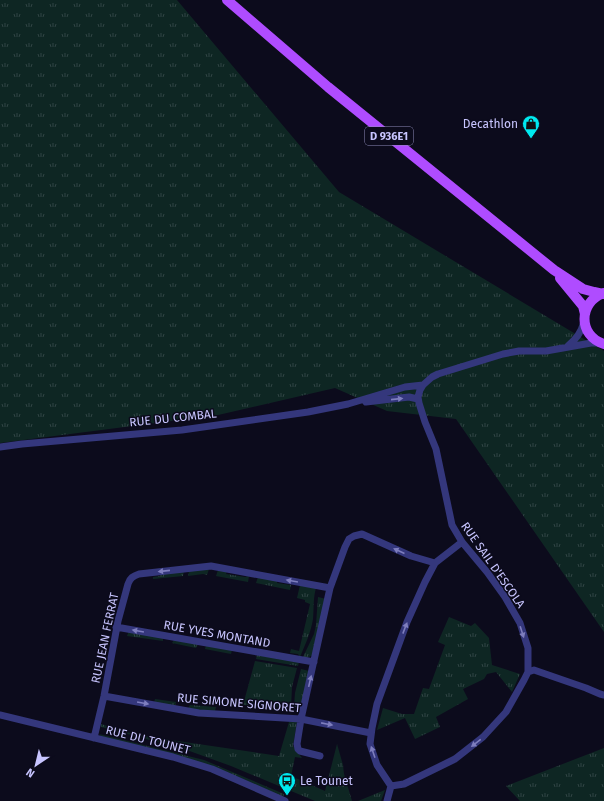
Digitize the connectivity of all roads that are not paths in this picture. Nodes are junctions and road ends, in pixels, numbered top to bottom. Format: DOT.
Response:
graph roads {
  1 [pos="227,0"];
  2 [pos="554,270"];
  3 [pos="603,293"];
  4 [pos="585,318"];
  5 [pos="602,344"];
  6 [pos="568,346"];
  7 [pos="423,385"];
  8 [pos="418,399"];
  9 [pos="348,404"];
  10 [pos="0,447"];
  11 [pos="462,542"];
  12 [pos="436,563"];
  13 [pos="330,588"];
  14 [pos="116,627"];
  15 [pos="314,662"];
  16 [pos="528,672"];
  17 [pos="604,695"];
  18 [pos="104,696"];
  19 [pos="0,715"];
  20 [pos="301,719"];
  21 [pos="371,733"];
  22 [pos="94,738"];
  23 [pos="320,756"];
  24 [pos="391,786"];
  25 [pos="285,801"];
  26 [pos="387,801"];
  1 -- 2 [label="main road, D 936E1"];
  2 -- 3 [label="main road, D 936E1"];
  2 -- 4 [label="main road, D 936E1"];
  3 -- 4 [label="main road"];
  4 -- 5 [label="main road"];
  4 -- 6 [label="street"];
  5 -- 6 [label="street, RUE DU COMBAL"];
  6 -- 7 [label="street, RUE DU COMBAL"];
  7 -- 8 [label="street"];
  7 -- 9 [label="street, RUE DU COMBAL"];
  9 -- 8 [label="street, RUE DU COMBAL, one-way"];
  8 -- 11 [label="street, RUE SAIL D'ESCOLA"];
  9 -- 10 [label="street, RUE DU COMBAL"];
  11 -- 12 [label="street"];
  11 -- 16 [label="street, RUE SAIL D'ESCOLA, one-way"];
  12 -- 13 [label="street, one-way"];
  21 -- 12 [label="street, one-way"];
  13 -- 14 [label="street, RUE JEAN FERRAT, one-way"];
  13 -- 15 [label="street"];
  15 -- 14 [label="street, RUE YVES MONTAND, one-way"];
  14 -- 18 [label="street, RUE JEAN FERRAT"];
  20 -- 15 [label="street, one-way"];
  16 -- 17 [label="street"];
  16 -- 24 [label="street, RUE SAIL D'ESCOLA, one-way"];
  18 -- 20 [label="street, RUE SIMONE SIGNORET, one-way"];
  18 -- 22 [label="street, RUE JEAN FERRAT"];
  19 -- 22 [label="street, RUE DU TOUNET"];
  20 -- 21 [label="street, RUE SIMONE SIGNORET, one-way"];
  20 -- 23 [label="street"];
  24 -- 21 [label="street, one-way"];
  22 -- 25 [label="street, RUE DU TOUNET"];
  24 -- 26 [label="street"];
}
